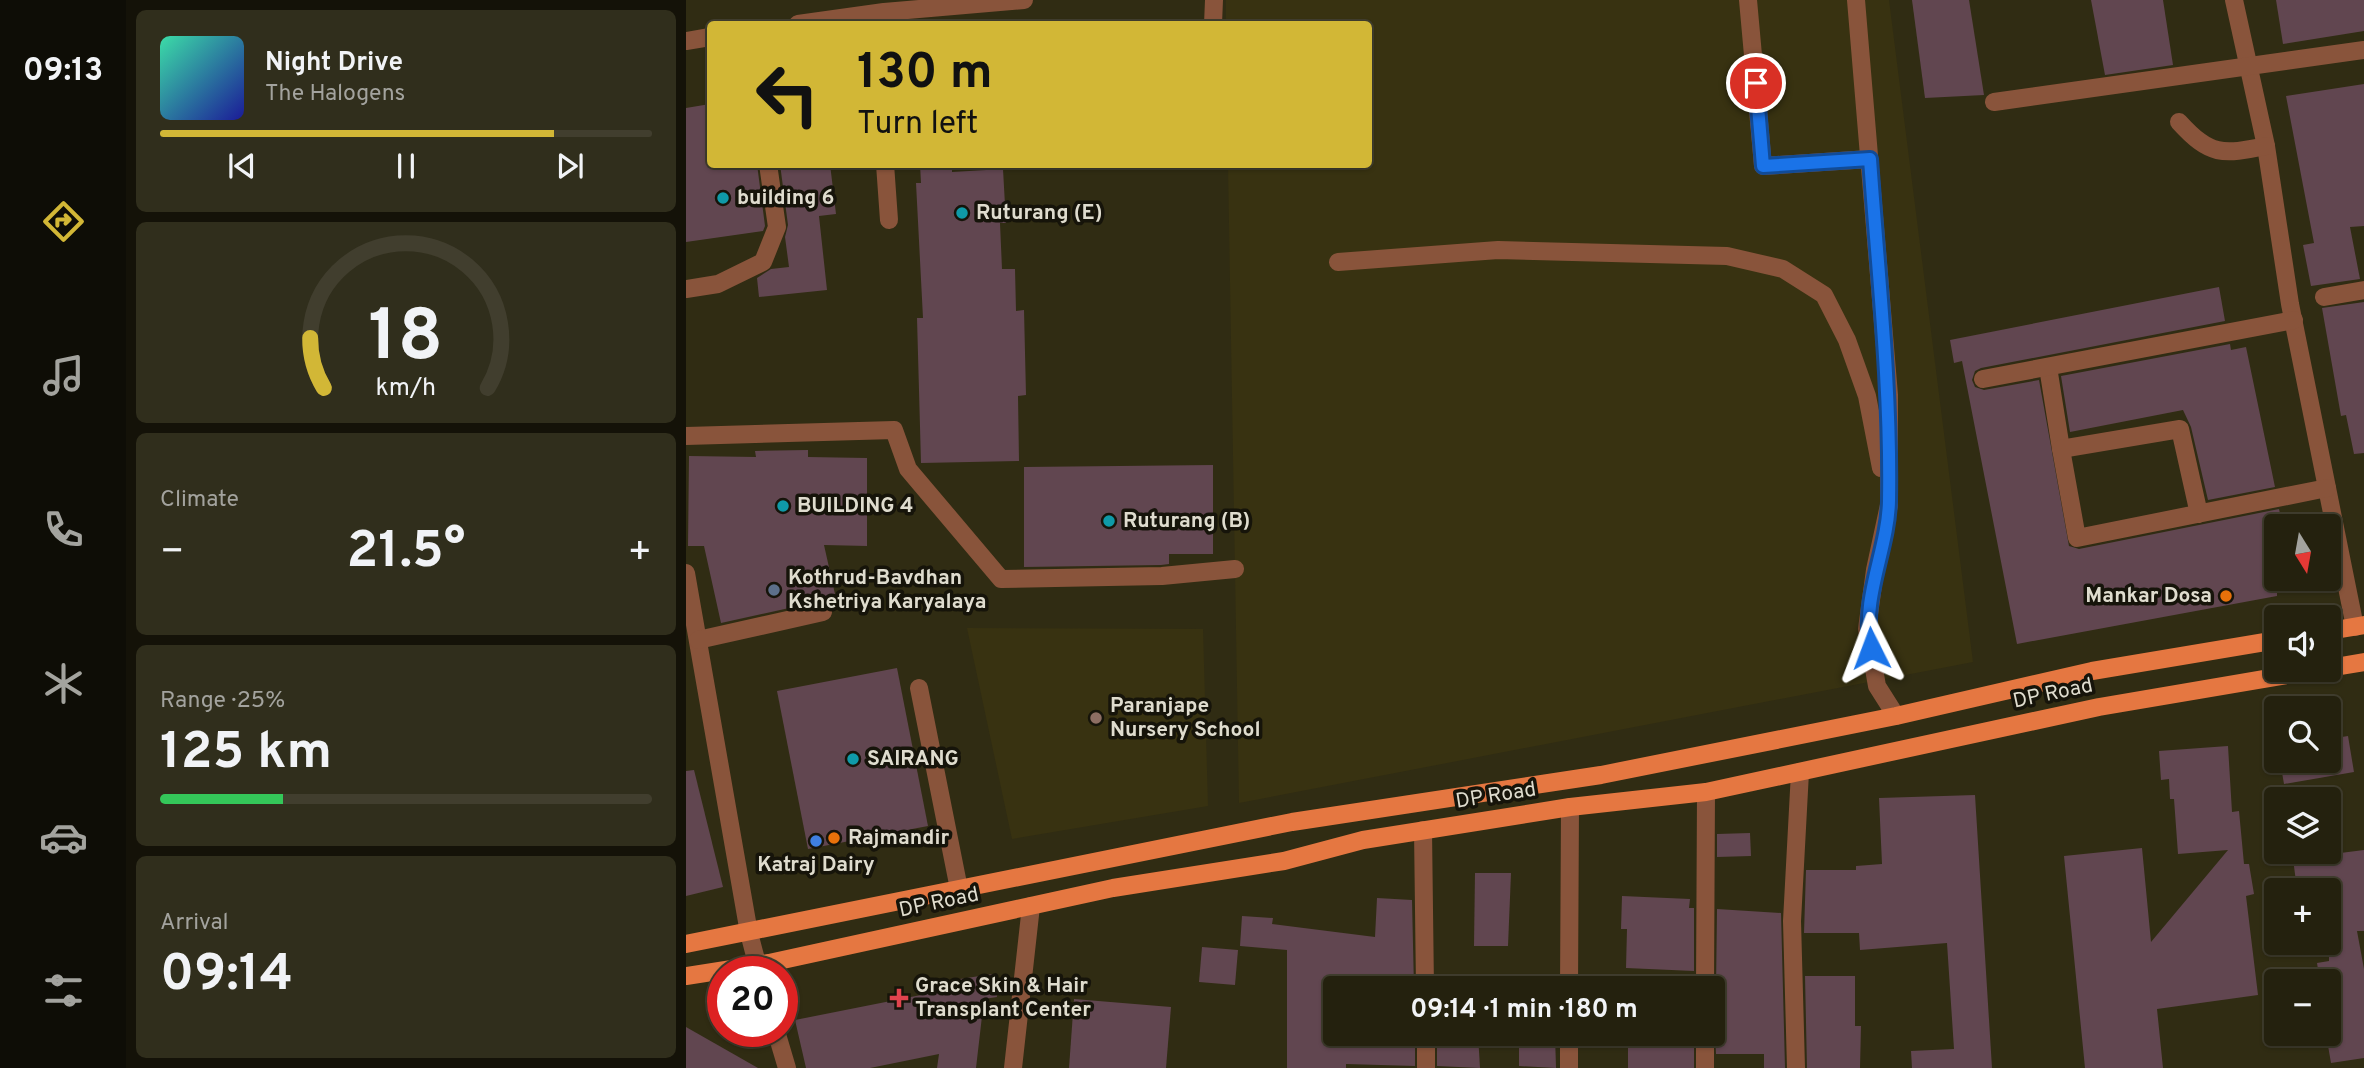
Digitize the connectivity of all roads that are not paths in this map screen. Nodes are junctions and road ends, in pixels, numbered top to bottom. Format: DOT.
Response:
graph roads {
  1 [pos="1024,0"];
  2 [pos="1214,0"];
  3 [pos="1748,0"];
  4 [pos="1856,0"];
  5 [pos="2234,0"];
  6 [pos="883,6"];
  7 [pos="859,20"];
  8 [pos="1213,21"];
  9 [pos="707,38"];
  10 [pos="686,41"];
  11 [pos="2364,50"];
  12 [pos="2249,66"];
  13 [pos="1994,102"];
  14 [pos="2179,122"];
  15 [pos="2266,146"];
  16 [pos="1870,159"];
  17 [pos="769,168"];
  18 [pos="885,168"];
  19 [pos="889,220"];
  20 [pos="1338,262"];
  21 [pos="686,289"];
  22 [pos="2364,290"];
  23 [pos="2324,297"];
  24 [pos="2294,320"];
  25 [pos="2048,367"];
  26 [pos="1983,379"];
  27 [pos="686,436"];
  28 [pos="2061,449"];
  29 [pos="2327,488"];
  30 [pos="1889,505"];
  31 [pos="2199,514"];
  32 [pos="1235,569"];
  33 [pos="686,573"];
  34 [pos="823,612"];
  35 [pos="2360,626"];
  36 [pos="2341,629"];
  37 [pos="698,640"];
  38 [pos="2264,642"];
  39 [pos="2364,662"];
  40 [pos="2341,666"];
  41 [pos="2264,679"];
  42 [pos="919,688"];
  43 [pos="1896,716"];
  44 [pos="1800,772"];
  45 [pos="1706,792"];
  46 [pos="1570,807"];
  47 [pos="1423,830"];
  48 [pos="960,889"];
  49 [pos="1031,906"];
  50 [pos="749,933"];
  51 [pos="686,944"];
  52 [pos="755,956"];
  53 [pos="798,959"];
  54 [pos="707,974"];
  55 [pos="686,976"];
  56 [pos="1425,976"];
  57 [pos="1569,976"];
  58 [pos="1705,976"];
  59 [pos="1426,1046"];
  60 [pos="1569,1046"];
  61 [pos="1705,1046"];
  62 [pos="781,1047"];
  63 [pos="787,1068"];
  64 [pos="1013,1068"];
  65 [pos="1426,1068"];
  66 [pos="1569,1068"];
  67 [pos="1705,1068"];
  68 [pos="1796,1068"];
  1 -- 6 [label="street"];
  2 -- 8 [label="street"];
  3 -- 16 [label="street"];
  4 -- 16 [label="street"];
  5 -- 12 [label="street"];
  6 -- 7 [label="street"];
  9 -- 10 [label="street"];
  11 -- 12 [label="street"];
  12 -- 13 [label="street"];
  12 -- 15 [label="street"];
  14 -- 15 [label="street"];
  15 -- 24 [label="street"];
  16 -- 30 [label="street"];
  17 -- 21 [label="street"];
  18 -- 19 [label="street"];
  20 -- 30 [label="street"];
  22 -- 23 [label="street"];
  24 -- 25 [label="street"];
  24 -- 29 [label="street"];
  25 -- 26 [label="street"];
  25 -- 28 [label="street"];
  27 -- 32 [label="street"];
  28 -- 31 [label="street"];
  28 -- 31 [label="street"];
  29 -- 31 [label="street"];
  29 -- 35 [label="street"];
  30 -- 43 [label="street"];
  33 -- 37 [label="street"];
  34 -- 37 [label="street"];
  35 -- 36 [label="main road"];
  37 -- 50 [label="street"];
  38 -- 43 [label="main road, DP Road"];
  39 -- 40 [label="main road"];
  41 -- 44 [label="main road, DP Road"];
  42 -- 48 [label="street"];
  43 -- 48 [label="main road, DP Road"];
  44 -- 45 [label="main road, DP Road"];
  44 -- 68 [label="street"];
  45 -- 46 [label="main road, DP Road"];
  45 -- 58 [label="street"];
  46 -- 47 [label="main road, DP Road"];
  46 -- 57 [label="street"];
  47 -- 49 [label="main road, DP Road"];
  47 -- 56 [label="street"];
  48 -- 50 [label="main road, DP Road"];
  49 -- 53 [label="main road, DP Road"];
  49 -- 64 [label="street"];
  50 -- 51 [label="main road, DP Road"];
  50 -- 52 [label="street"];
  54 -- 55 [label="main road, DP Road"];
  59 -- 65 [label="street"];
  60 -- 66 [label="street"];
  61 -- 67 [label="street"];
  62 -- 63 [label="street"];
}
